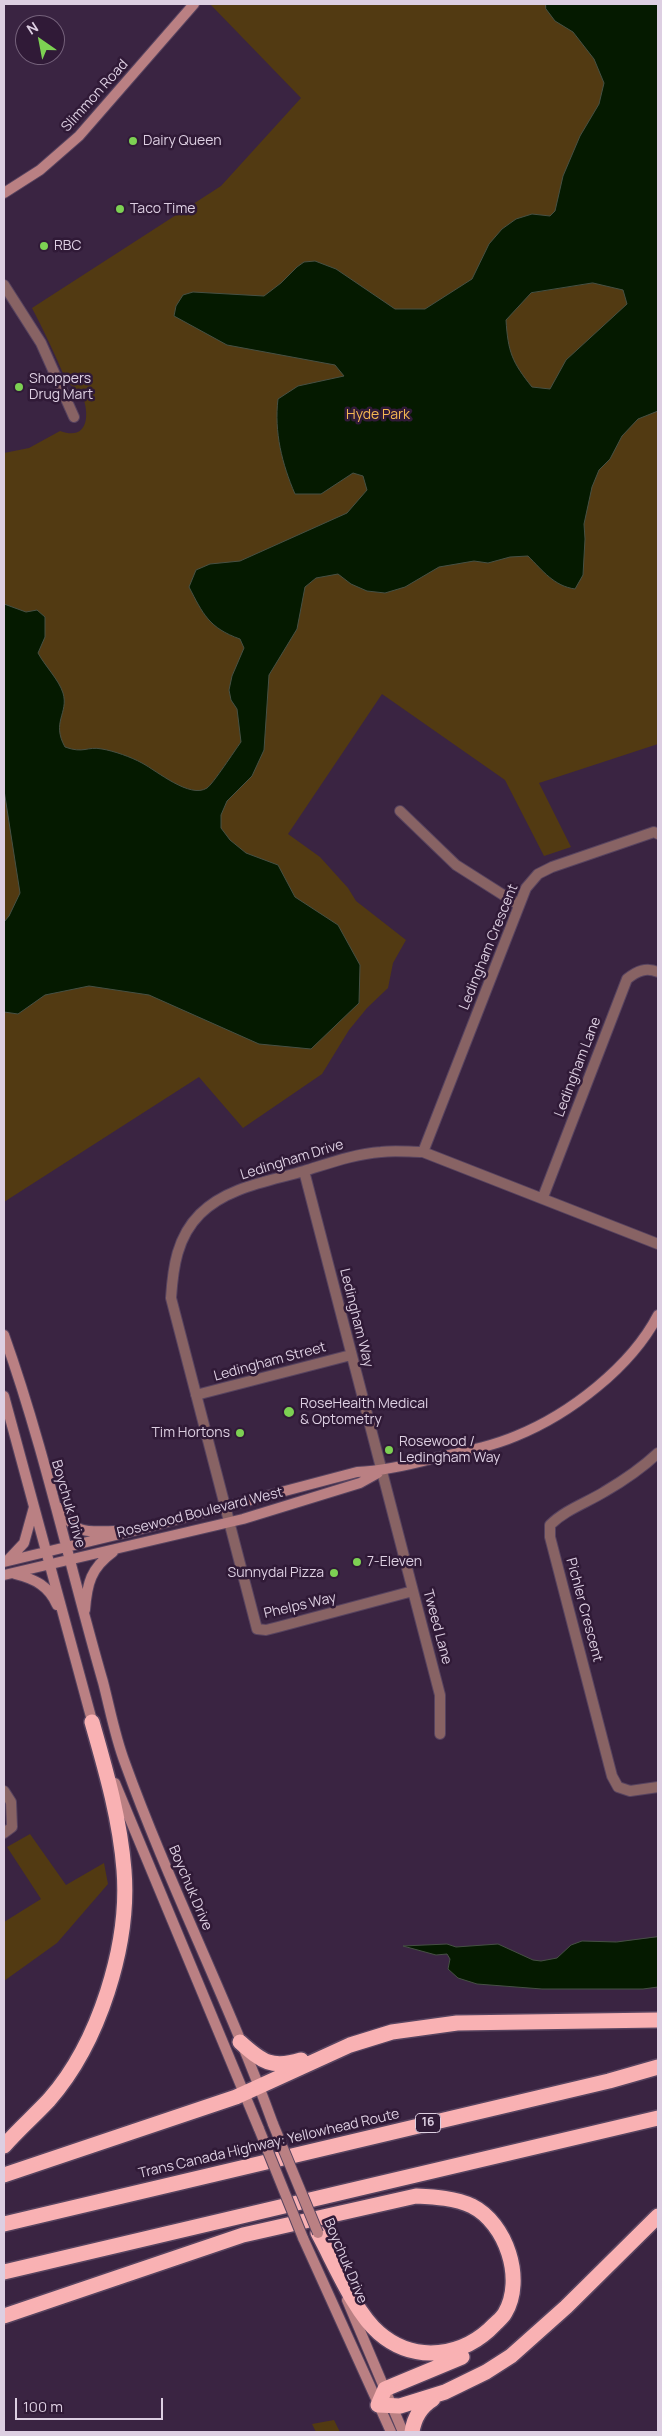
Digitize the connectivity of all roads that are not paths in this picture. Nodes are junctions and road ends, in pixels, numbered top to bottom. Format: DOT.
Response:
graph roads {
  1 [pos="194,4"];
  2 [pos="4,193"];
  3 [pos="4,285"];
  4 [pos="74,417"];
  5 [pos="400,811"];
  6 [pos="658,834"];
  7 [pos="519,905"];
  8 [pos="658,972"];
  9 [pos="423,1152"];
  10 [pos="304,1171"];
  11 [pos="543,1197"];
  12 [pos="658,1244"];
  13 [pos="658,1315"];
  14 [pos="4,1335"];
  15 [pos="351,1355"];
  16 [pos="196,1395"];
  17 [pos="4,1396"];
  18 [pos="658,1455"];
  19 [pos="382,1471"];
  20 [pos="53,1499"];
  21 [pos="34,1504"];
  22 [pos="224,1506"];
  23 [pos="229,1522"];
  24 [pos="137,1530"];
  25 [pos="67,1547"];
  26 [pos="120,1548"];
  27 [pos="48,1552"];
  28 [pos="70,1560"];
  29 [pos="5,1562"];
  30 [pos="50,1564"];
  31 [pos="8,1574"];
  32 [pos="413,1591"];
  33 [pos="84,1621"];
  34 [pos="67,1628"];
  35 [pos="92,1722"];
  36 [pos="440,1734"];
  37 [pos="658,1788"];
  38 [pos="4,1791"];
  39 [pos="4,1833"];
  40 [pos="658,2020"];
  41 [pos="240,2042"];
  42 [pos="350,2045"];
  43 [pos="658,2067"];
  44 [pos="259,2086"];
  45 [pos="244,2093"];
  46 [pos="658,2118"];
  47 [pos="4,2146"];
  48 [pos="4,2175"];
  49 [pos="658,2216"];
  50 [pos="4,2224"];
  51 [pos="318,2233"];
  52 [pos="4,2272"];
  53 [pos="505,2313"];
  54 [pos="4,2316"];
  55 [pos="384,2390"];
  56 [pos="445,2392"];
  57 [pos="384,2405"];
  58 [pos="391,2432"];
  59 [pos="403,2432"];
  60 [pos="412,2432"];
  1 -- 2 [label="main road, Slimmon Road"];
  3 -- 4 [label="street"];
  5 -- 7 [label="street"];
  6 -- 7 [label="street, Ledingham Crescent"];
  7 -- 9 [label="street, Ledingham Crescent"];
  8 -- 11 [label="street, Ledingham Lane"];
  9 -- 10 [label="street, Ledingham Drive"];
  9 -- 11 [label="street, Ledingham Drive"];
  10 -- 15 [label="street, Ledingham Way"];
  10 -- 16 [label="street, Ledingham Drive"];
  11 -- 12 [label="street, Ledingham Drive"];
  13 -- 19 [label="main road, Rosewood Boulevard West"];
  14 -- 20 [label="main road, Boychuk Drive"];
  15 -- 16 [label="street, Ledingham Street"];
  15 -- 19 [label="street, Ledingham Way"];
  16 -- 22 [label="street, Ledingham Drive"];
  17 -- 21 [label="main road, Boychuk Drive"];
  18 -- 37 [label="street, Pichler Crescent"];
  19 -- 22 [label="main road, Rosewood Boulevard West"];
  19 -- 23 [label="main road, Rosewood Boulevard West"];
  19 -- 32 [label="street, Tweed Lane"];
  20 -- 24 [label="main road"];
  20 -- 25 [label="main road, Boychuk Drive"];
  21 -- 27 [label="main road, Boychuk Drive"];
  21 -- 29 [label="main road"];
  22 -- 23 [label="street, Phelps Way"];
  22 -- 24 [label="main road, Rosewood Boulevard West"];
  23 -- 26 [label="main road, Rosewood Boulevard West"];
  23 -- 32 [label="street, Phelps Way"];
  24 -- 25 [label="main road, Rosewood Boulevard West"];
  25 -- 27 [label="main road, Rosewood Boulevard West"];
  25 -- 28 [label="main road, Boychuk Drive"];
  26 -- 28 [label="main road, Rosewood Boulevard West"];
  26 -- 33 [label="main road"];
  27 -- 29 [label="main road, Rosewood Boulevard West"];
  27 -- 30 [label="main road, Boychuk Drive"];
  28 -- 30 [label="main road, Rosewood Boulevard West"];
  28 -- 33 [label="main road, Boychuk Drive"];
  30 -- 31 [label="main road, Rosewood Boulevard West"];
  30 -- 34 [label="main road, Boychuk Drive"];
  31 -- 34 [label="main road"];
  32 -- 36 [label="street, Tweed Lane"];
  33 -- 41 [label="main road, Boychuk Drive"];
  34 -- 35 [label="main road, Boychuk Drive"];
  35 -- 45 [label="main road, Boychuk Drive"];
  35 -- 47 [label="highway"];
  38 -- 39 [label="street"];
  40 -- 42 [label="highway"];
  41 -- 42 [label="highway"];
  41 -- 44 [label="main road, Boychuk Drive"];
  42 -- 44 [label="highway"];
  43 -- 50 [label="highway, Trans Canada Highway: Yellowhead Route / 16"];
  44 -- 45 [label="highway"];
  44 -- 51 [label="main road, Boychuk Drive, bridge"];
  45 -- 48 [label="highway"];
  45 -- 57 [label="main road, Boychuk Drive, bridge"];
  46 -- 52 [label="highway"];
  49 -- 56 [label="highway"];
  51 -- 53 [label="highway"];
  51 -- 55 [label="main road, Boychuk Drive"];
  53 -- 54 [label="highway"];
  53 -- 55 [label="highway"];
  55 -- 57 [label="highway"];
  56 -- 57 [label="highway"];
  56 -- 60 [label="highway"];
  57 -- 58 [label="main road, Boychuk Drive"];
  57 -- 59 [label="main road, Boychuk Drive"];
}
